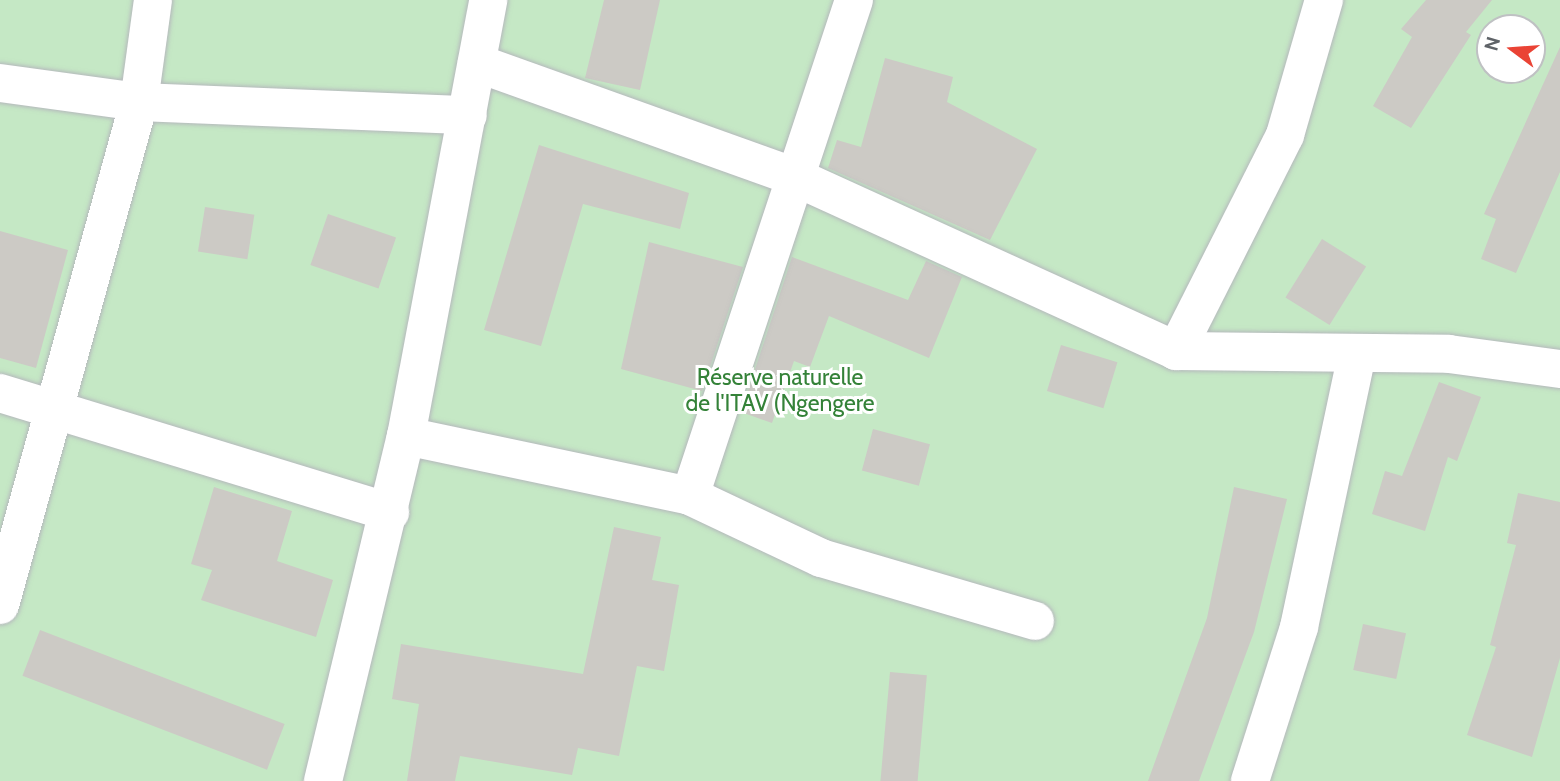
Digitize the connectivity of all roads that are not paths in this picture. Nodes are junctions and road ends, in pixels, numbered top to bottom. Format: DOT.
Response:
graph roads {
  1 [pos="153,0"];
  2 [pos="488,0"];
  3 [pos="853,0"];
  4 [pos="1324,0"];
  5 [pos="477,63"];
  6 [pos="0,83"];
  7 [pos="139,102"];
  8 [pos="468,115"];
  9 [pos="795,177"];
  10 [pos="1176,352"];
  11 [pos="1357,355"];
  12 [pos="1560,369"];
  13 [pos="0,393"];
  14 [pos="59,410"];
  15 [pos="406,436"];
  16 [pos="690,496"];
  17 [pos="390,512"];
  18 [pos="0,605"];
  19 [pos="1035,621"];
  20 [pos="323,781"];
  21 [pos="1250,781"];
  1 -- 7 [label="street"];
  2 -- 5 [label="street"];
  3 -- 9 [label="street"];
  4 -- 10 [label="street"];
  5 -- 8 [label="street"];
  5 -- 9 [label="street"];
  6 -- 7 [label="street"];
  7 -- 8 [label="street"];
  7 -- 14 [label="street"];
  8 -- 15 [label="street"];
  9 -- 10 [label="street"];
  9 -- 16 [label="street"];
  10 -- 11 [label="street"];
  11 -- 12 [label="street"];
  11 -- 21 [label="street"];
  13 -- 14 [label="street"];
  14 -- 17 [label="street"];
  14 -- 18 [label="street"];
  15 -- 16 [label="street"];
  15 -- 17 [label="street"];
  16 -- 19 [label="street"];
  17 -- 20 [label="street"];
}
